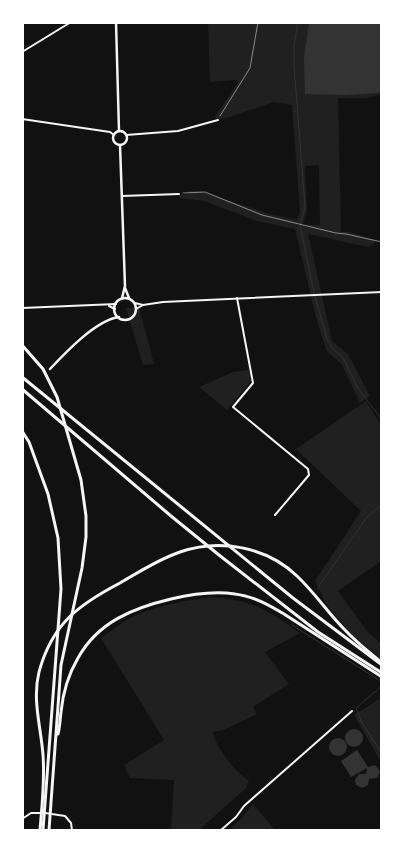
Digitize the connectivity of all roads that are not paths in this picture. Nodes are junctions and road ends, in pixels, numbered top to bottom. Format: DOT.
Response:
graph roads {
  1 [pos="71,22"];
  2 [pos="116,24"];
  3 [pos="22,52"];
  4 [pos="22,119"];
  5 [pos="218,120"];
  6 [pos="120,131"];
  7 [pos="114,135"];
  8 [pos="126,135"];
  9 [pos="120,145"];
  10 [pos="179,194"];
  11 [pos="122,196"];
  12 [pos="125,286"];
  13 [pos="382,292"];
  14 [pos="122,298"];
  15 [pos="129,298"];
  16 [pos="237,298"];
  17 [pos="135,303"];
  18 [pos="116,304"];
  19 [pos="106,305"];
  20 [pos="143,305"];
  21 [pos="22,308"];
  22 [pos="136,309"];
  23 [pos="115,311"];
  24 [pos="119,317"];
  25 [pos="109,320"];
  26 [pos="22,345"];
  27 [pos="50,369"];
  28 [pos="22,377"];
  29 [pos="22,389"];
  30 [pos="22,431"];
  31 [pos="275,515"];
  32 [pos="382,664"];
  33 [pos="382,675"];
  34 [pos="352,710"];
  35 [pos="56,740"];
  36 [pos="44,799"];
  37 [pos="22,819"];
  38 [pos="41,830"];
  39 [pos="49,830"];
  40 [pos="72,830"];
  41 [pos="221,830"];
  1 -- 3 [label="street"];
  2 -- 6 [label="main road"];
  4 -- 7 [label="street"];
  5 -- 8 [label="street"];
  6 -- 7 [label="main road"];
  6 -- 8 [label="main road"];
  7 -- 9 [label="main road"];
  8 -- 9 [label="main road"];
  9 -- 11 [label="main road"];
  10 -- 11 [label="street"];
  11 -- 12 [label="main road"];
  12 -- 14 [label="main road"];
  12 -- 15 [label="main road"];
  13 -- 16 [label="street"];
  14 -- 15 [label="main road"];
  14 -- 18 [label="main road"];
  15 -- 17 [label="main road"];
  16 -- 20 [label="street"];
  16 -- 31 [label="street"];
  17 -- 20 [label="street"];
  17 -- 22 [label="main road"];
  18 -- 19 [label="street"];
  18 -- 23 [label="main road"];
  19 -- 21 [label="street"];
  19 -- 23 [label="street"];
  20 -- 22 [label="street"];
  22 -- 24 [label="main road"];
  23 -- 24 [label="main road"];
  23 -- 25 [label="main road"];
  24 -- 25 [label="main road"];
  25 -- 27 [label="main road"];
  26 -- 35 [label="highway"];
  28 -- 32 [label="highway"];
  29 -- 33 [label="highway"];
  30 -- 36 [label="highway"];
  32 -- 36 [label="highway"];
  33 -- 35 [label="highway"];
  34 -- 41 [label="street"];
  35 -- 39 [label="highway"];
  36 -- 38 [label="highway"];
  37 -- 40 [label="street"];
}
